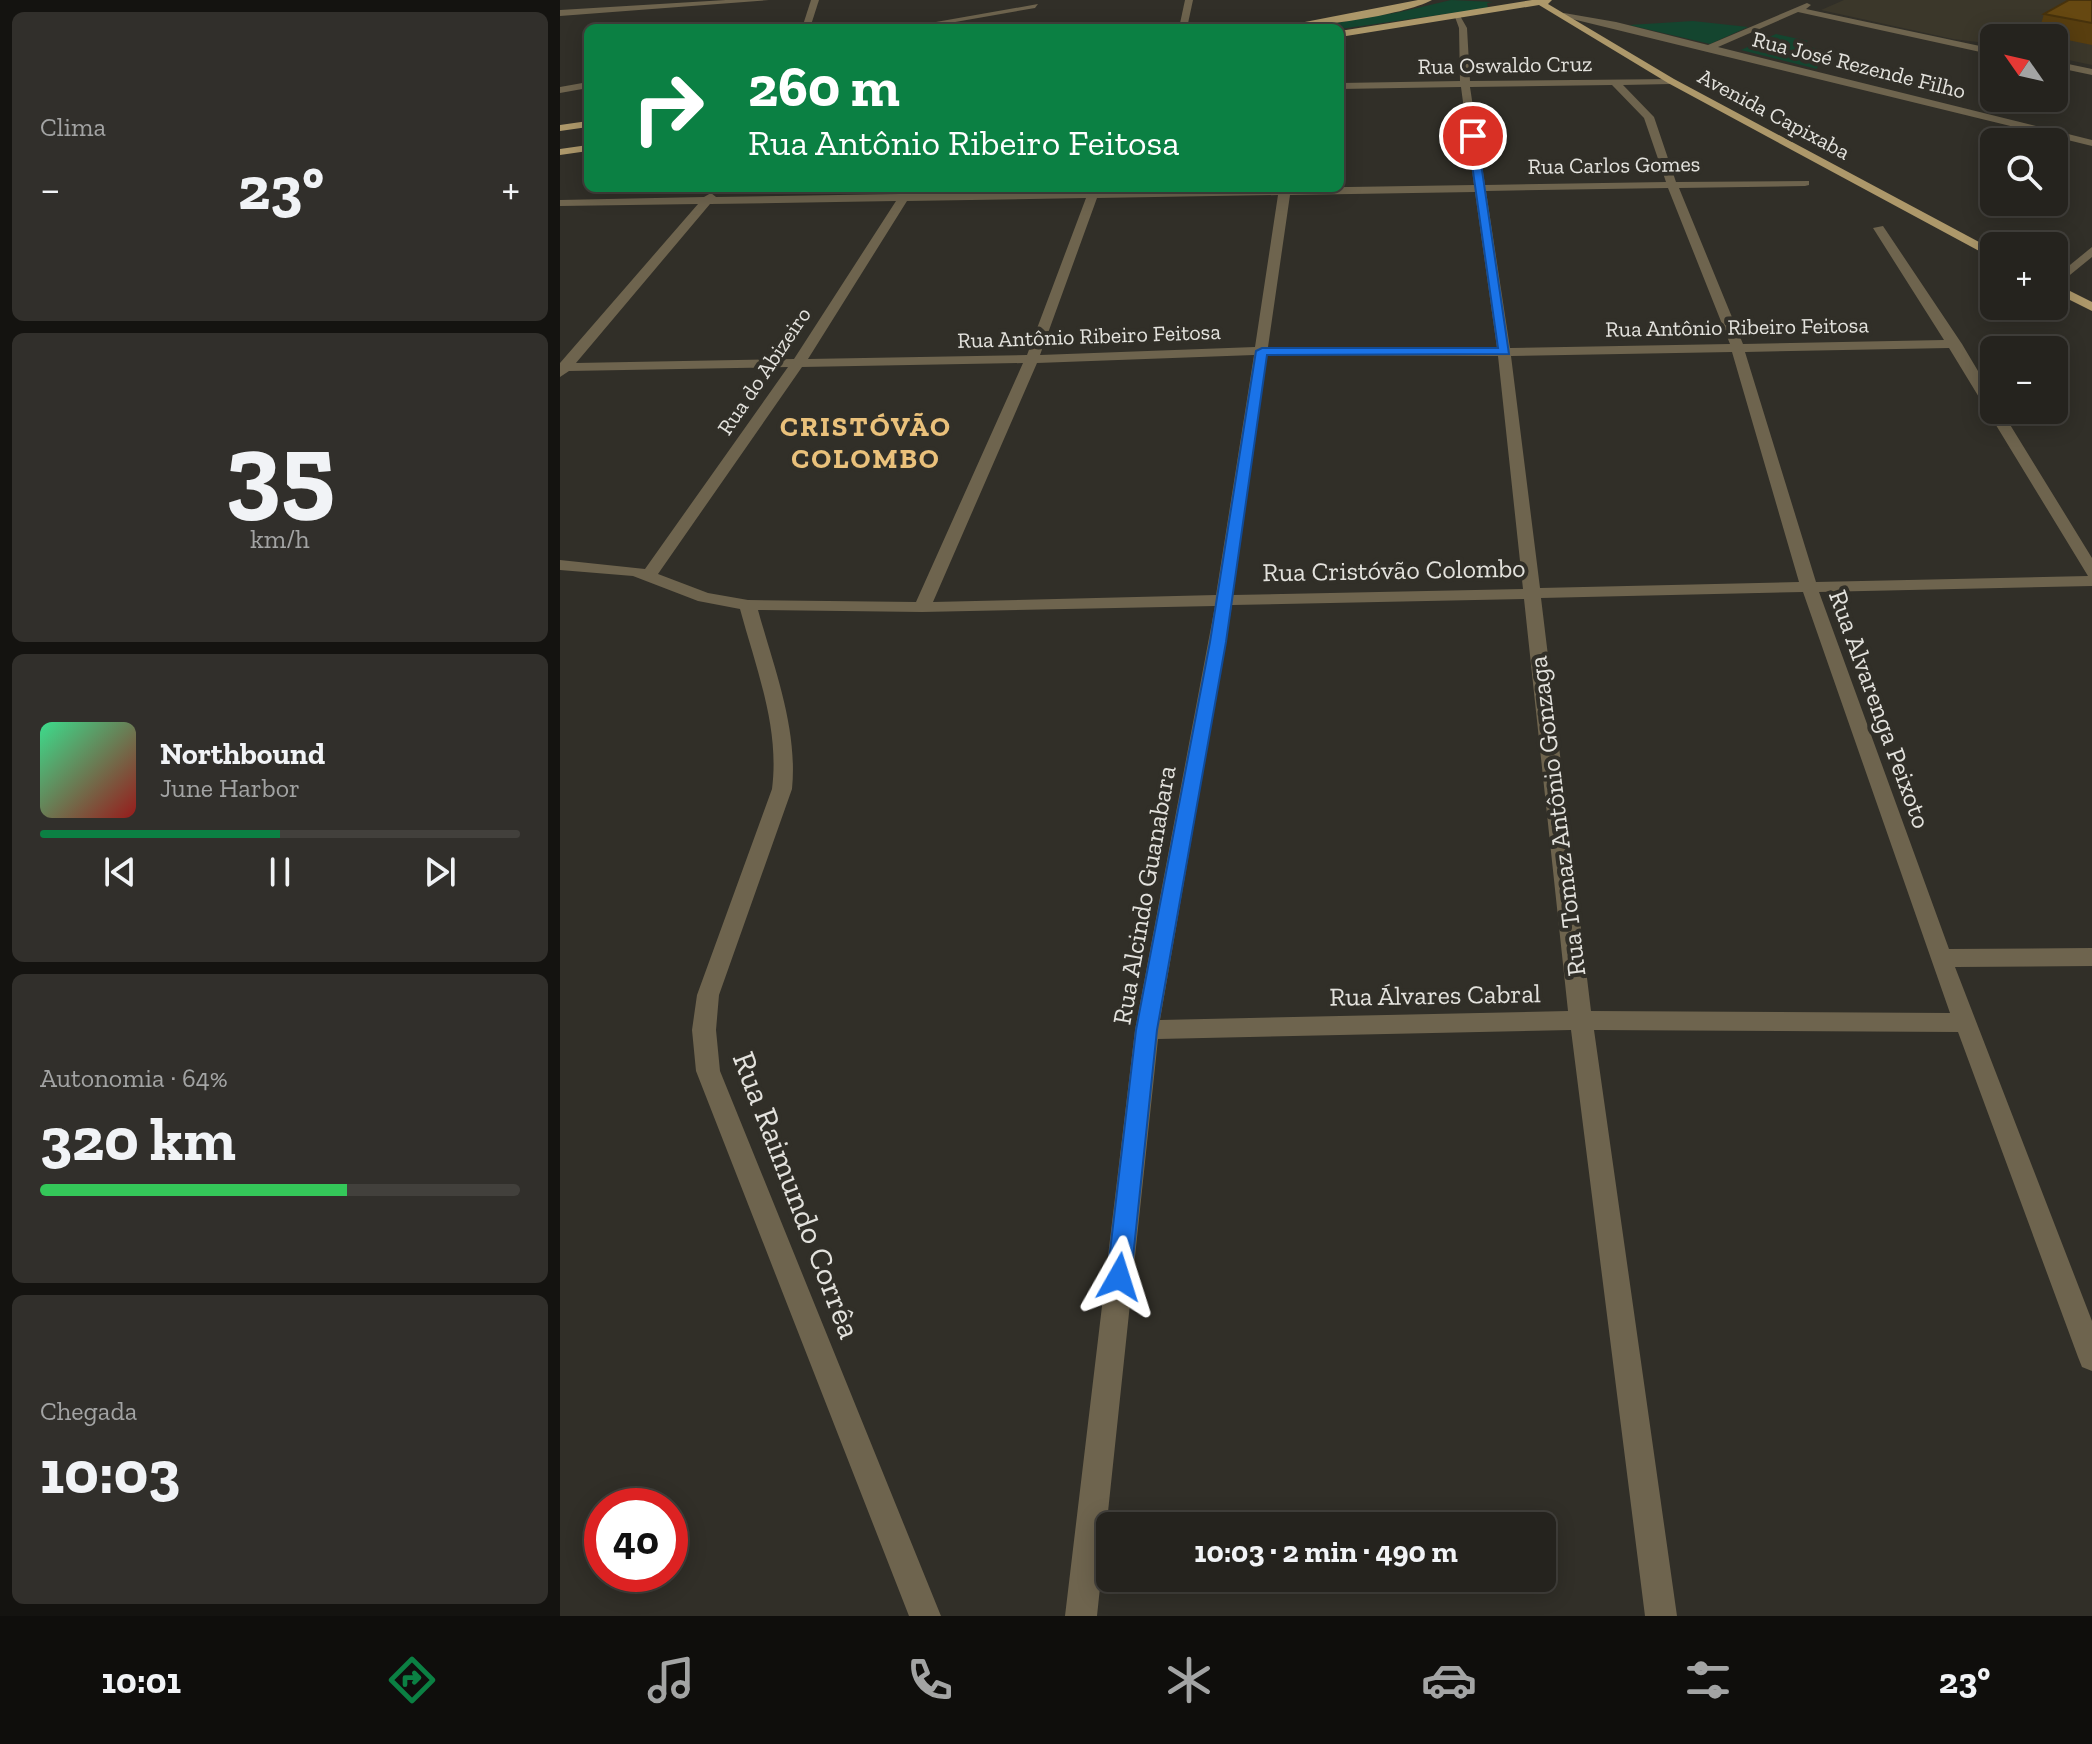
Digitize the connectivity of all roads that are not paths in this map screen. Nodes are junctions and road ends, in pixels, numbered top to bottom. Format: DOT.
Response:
graph roads {
  1 [pos="765,0"];
  2 [pos="815,0"];
  3 [pos="1189,0"];
  4 [pos="1428,0"];
  5 [pos="1555,0"];
  6 [pos="1818,0"];
  7 [pos="1538,1"];
  8 [pos="1039,3"];
  9 [pos="1796,9"];
  10 [pos="560,13"];
  11 [pos="1564,16"];
  12 [pos="1459,17"];
  13 [pos="807,24"];
  14 [pos="927,24"];
  15 [pos="1010,24"];
  16 [pos="1184,24"];
  17 [pos="1303,24"];
  18 [pos="1616,25"];
  19 [pos="1580,26"];
  20 [pos="1344,33"];
  21 [pos="1709,48"];
  22 [pos="1980,49"];
  23 [pos="2068,67"];
  24 [pos="2092,72"];
  25 [pos="1671,81"];
  26 [pos="1616,83"];
  27 [pos="1465,85"];
  28 [pos="584,86"];
  29 [pos="1344,86"];
  30 [pos="560,90"];
  31 [pos="584,125"];
  32 [pos="560,128"];
  33 [pos="2092,143"];
  34 [pos="584,149"];
  35 [pos="561,153"];
  36 [pos="1805,183"];
  37 [pos="1672,185"];
  38 [pos="1480,187"];
  39 [pos="1344,189"];
  40 [pos="714,192"];
  41 [pos="1093,192"];
  42 [pos="1284,192"];
  43 [pos="906,193"];
  44 [pos="706,201"];
  45 [pos="560,203"];
  46 [pos="1879,228"];
  47 [pos="1980,247"];
  48 [pos="2092,251"];
  49 [pos="2068,273"];
  50 [pos="2068,294"];
  51 [pos="2092,307"];
  52 [pos="1955,344"];
  53 [pos="1737,346"];
  54 [pos="1262,351"];
  55 [pos="1504,352"];
  56 [pos="1032,359"];
  57 [pos="799,362"];
  58 [pos="562,369"];
  59 [pos="1980,386"];
  60 [pos="2002,424"];
  61 [pos="560,565"];
  62 [pos="2092,572"];
  63 [pos="649,574"];
  64 [pos="2092,581"];
  65 [pos="1809,587"];
  66 [pos="1532,593"];
  67 [pos="1225,599"];
  68 [pos="748,605"];
  69 [pos="922,607"];
  70 [pos="2092,957"];
  71 [pos="1941,958"];
  72 [pos="1581,1020"];
  73 [pos="1966,1023"];
  74 [pos="1147,1030"];
  75 [pos="2092,1357"];
  76 [pos="925,1616"];
  77 [pos="1081,1616"];
  78 [pos="1661,1616"];
  1 -- 10 [label="street"];
  2 -- 13 [label="street"];
  3 -- 16 [label="street"];
  4 -- 17 [label="main road"];
  5 -- 7 [label="main road"];
  6 -- 9 [label="street"];
  7 -- 11 [label="main road, Avenida Capixaba"];
  7 -- 12 [label="main road"];
  8 -- 14 [label="street"];
  8 -- 15 [label="street"];
  9 -- 21 [label="street"];
  9 -- 22 [label="street"];
  11 -- 18 [label="street, Rua José Rezende Filho"];
  11 -- 19 [label="main road, Avenida Capixaba"];
  12 -- 20 [label="main road"];
  12 -- 27 [label="street, Rua Tomaz Antônio Gonzaga"];
  18 -- 19 [label="street, Rua José Rezende Filho"];
  18 -- 21 [label="street, Rua José Rezende Filho"];
  19 -- 25 [label="main road, Avenida Capixaba"];
  21 -- 33 [label="street, Rua José Rezende Filho"];
  23 -- 24 [label="street"];
  25 -- 26 [label="street, Rua Oswaldo Cruz"];
  25 -- 47 [label="main road, Avenida Capixaba"];
  26 -- 27 [label="street, Rua Oswaldo Cruz"];
  26 -- 37 [label="street, Rua Alvarenga Peixoto"];
  27 -- 29 [label="street, Rua Oswaldo Cruz"];
  27 -- 38 [label="street, Rua Tomaz Antônio Gonzaga"];
  28 -- 30 [label="street"];
  31 -- 32 [label="main road"];
  34 -- 35 [label="main road"];
  36 -- 37 [label="street, Rua Carlos Gomes"];
  37 -- 38 [label="street, Rua Carlos Gomes"];
  37 -- 53 [label="street, Rua Alvarenga Peixoto"];
  38 -- 39 [label="street, Rua Carlos Gomes"];
  38 -- 55 [label="street, Rua Tomaz Antônio Gonzaga"];
  40 -- 44 [label="street"];
  41 -- 43 [label="street, Rua Carlos Gomes"];
  41 -- 56 [label="street"];
  42 -- 54 [label="street, Rua Alcindo Guanabara"];
  43 -- 44 [label="street, Rua Carlos Gomes"];
  43 -- 57 [label="street, Rua do Abizeiro"];
  44 -- 45 [label="street, Rua Carlos Gomes"];
  44 -- 58 [label="street"];
  46 -- 52 [label="street"];
  48 -- 49 [label="street"];
  50 -- 51 [label="main road"];
  52 -- 53 [label="street, Rua Antônio Ribeiro Feitosa"];
  52 -- 59 [label="street"];
  53 -- 55 [label="street, Rua Antônio Ribeiro Feitosa"];
  53 -- 65 [label="street, Rua Alvarenga Peixoto"];
  54 -- 55 [label="street, Rua Antônio Ribeiro Feitosa"];
  54 -- 56 [label="street, Rua Antônio Ribeiro Feitosa"];
  54 -- 67 [label="street, Rua Alcindo Guanabara"];
  55 -- 66 [label="street, Rua Tomaz Antônio Gonzaga"];
  56 -- 57 [label="street, Rua Antônio Ribeiro Feitosa"];
  56 -- 69 [label="street"];
  57 -- 58 [label="street, Rua Antônio Ribeiro Feitosa"];
  57 -- 63 [label="street, Rua do Abizeiro"];
  60 -- 62 [label="street"];
  61 -- 63 [label="street, Rua Cristóvão Colombo"];
  63 -- 68 [label="street, Rua Cristóvão Colombo"];
  64 -- 65 [label="street, Rua Cristóvão Colombo"];
  65 -- 66 [label="street, Rua Cristóvão Colombo"];
  65 -- 71 [label="street, Rua Alvarenga Peixoto"];
  66 -- 67 [label="street, Rua Cristóvão Colombo"];
  66 -- 72 [label="street, Rua Tomaz Antônio Gonzaga"];
  67 -- 69 [label="street, Rua Cristóvão Colombo"];
  67 -- 74 [label="street, Rua Alcindo Guanabara"];
  68 -- 69 [label="street, Rua Cristóvão Colombo"];
  68 -- 76 [label="street, Rua Raimundo Corrêa"];
  70 -- 71 [label="street"];
  71 -- 73 [label="street, Rua Alvarenga Peixoto"];
  72 -- 73 [label="street, Rua Álvares Cabral"];
  72 -- 74 [label="street, Rua Álvares Cabral"];
  72 -- 78 [label="street, Rua Tomaz Antônio Gonzaga"];
  73 -- 75 [label="street, Rua Alvarenga Peixoto"];
  74 -- 77 [label="street, Rua Alcindo Guanabara"];
}
